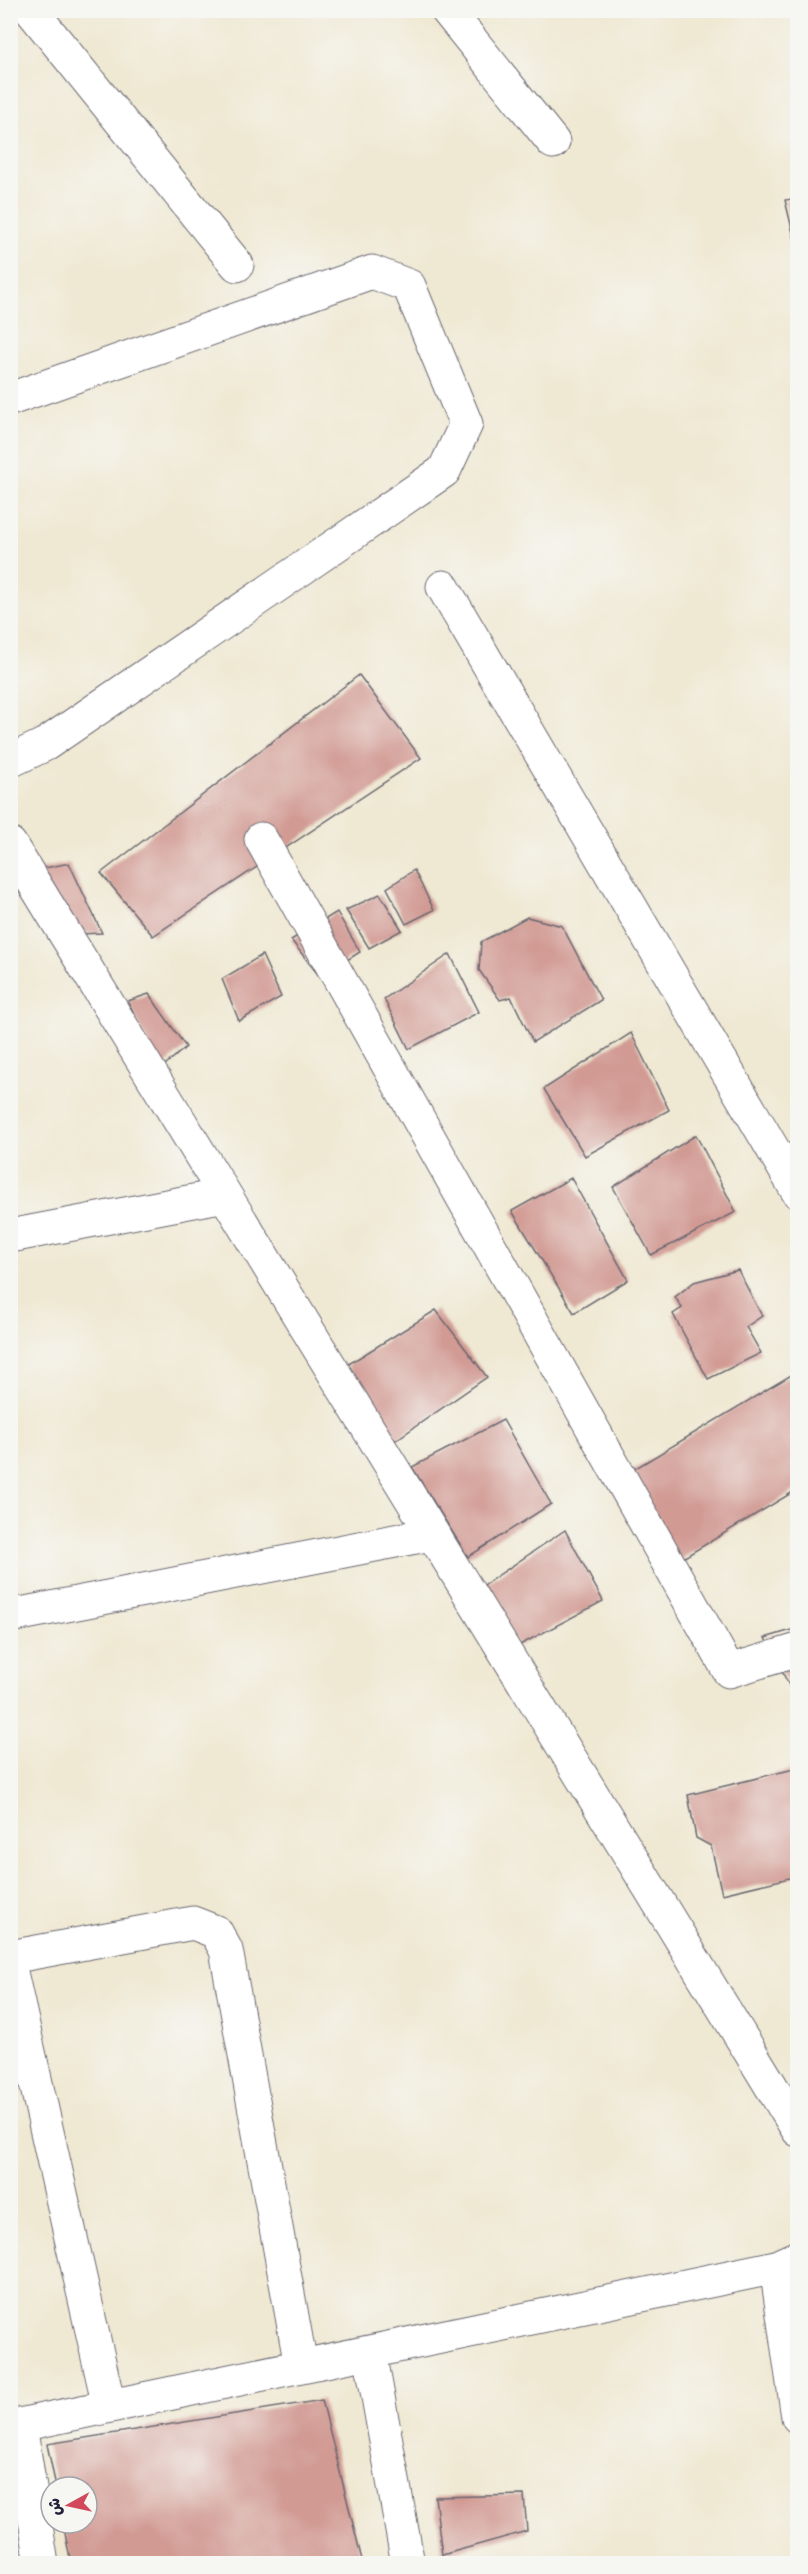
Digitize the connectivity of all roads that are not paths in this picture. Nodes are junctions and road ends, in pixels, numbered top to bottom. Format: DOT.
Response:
graph roads {
  1 [pos="31,10"];
  2 [pos="447,10"];
  3 [pos="553,142"];
  4 [pos="237,265"];
  5 [pos="10,399"];
  6 [pos="442,587"];
  7 [pos="10,761"];
  8 [pos="261,839"];
  9 [pos="13,853"];
  10 [pos="798,1192"];
  11 [pos="225,1195"];
  12 [pos="10,1236"];
  13 [pos="431,1534"];
  14 [pos="10,1616"];
  15 [pos="798,1650"];
  16 [pos="10,1957"];
  17 [pos="10,1968"];
  18 [pos="798,2130"];
  19 [pos="787,2262"];
  20 [pos="370,2352"];
  21 [pos="301,2366"];
  22 [pos="109,2406"];
  23 [pos="798,2417"];
  24 [pos="15,2426"];
  25 [pos="42,2564"];
  26 [pos="408,2564"];
  1 -- 4 [label="street"];
  2 -- 3 [label="street"];
  5 -- 7 [label="street"];
  6 -- 10 [label="street"];
  8 -- 15 [label="street"];
  9 -- 11 [label="street"];
  11 -- 12 [label="street"];
  11 -- 13 [label="street"];
  13 -- 14 [label="street"];
  13 -- 18 [label="street"];
  16 -- 21 [label="street"];
  17 -- 22 [label="street"];
  19 -- 20 [label="street"];
  19 -- 23 [label="street"];
  20 -- 21 [label="street"];
  20 -- 26 [label="street"];
  21 -- 22 [label="street"];
  22 -- 24 [label="street"];
  24 -- 25 [label="street"];
}
